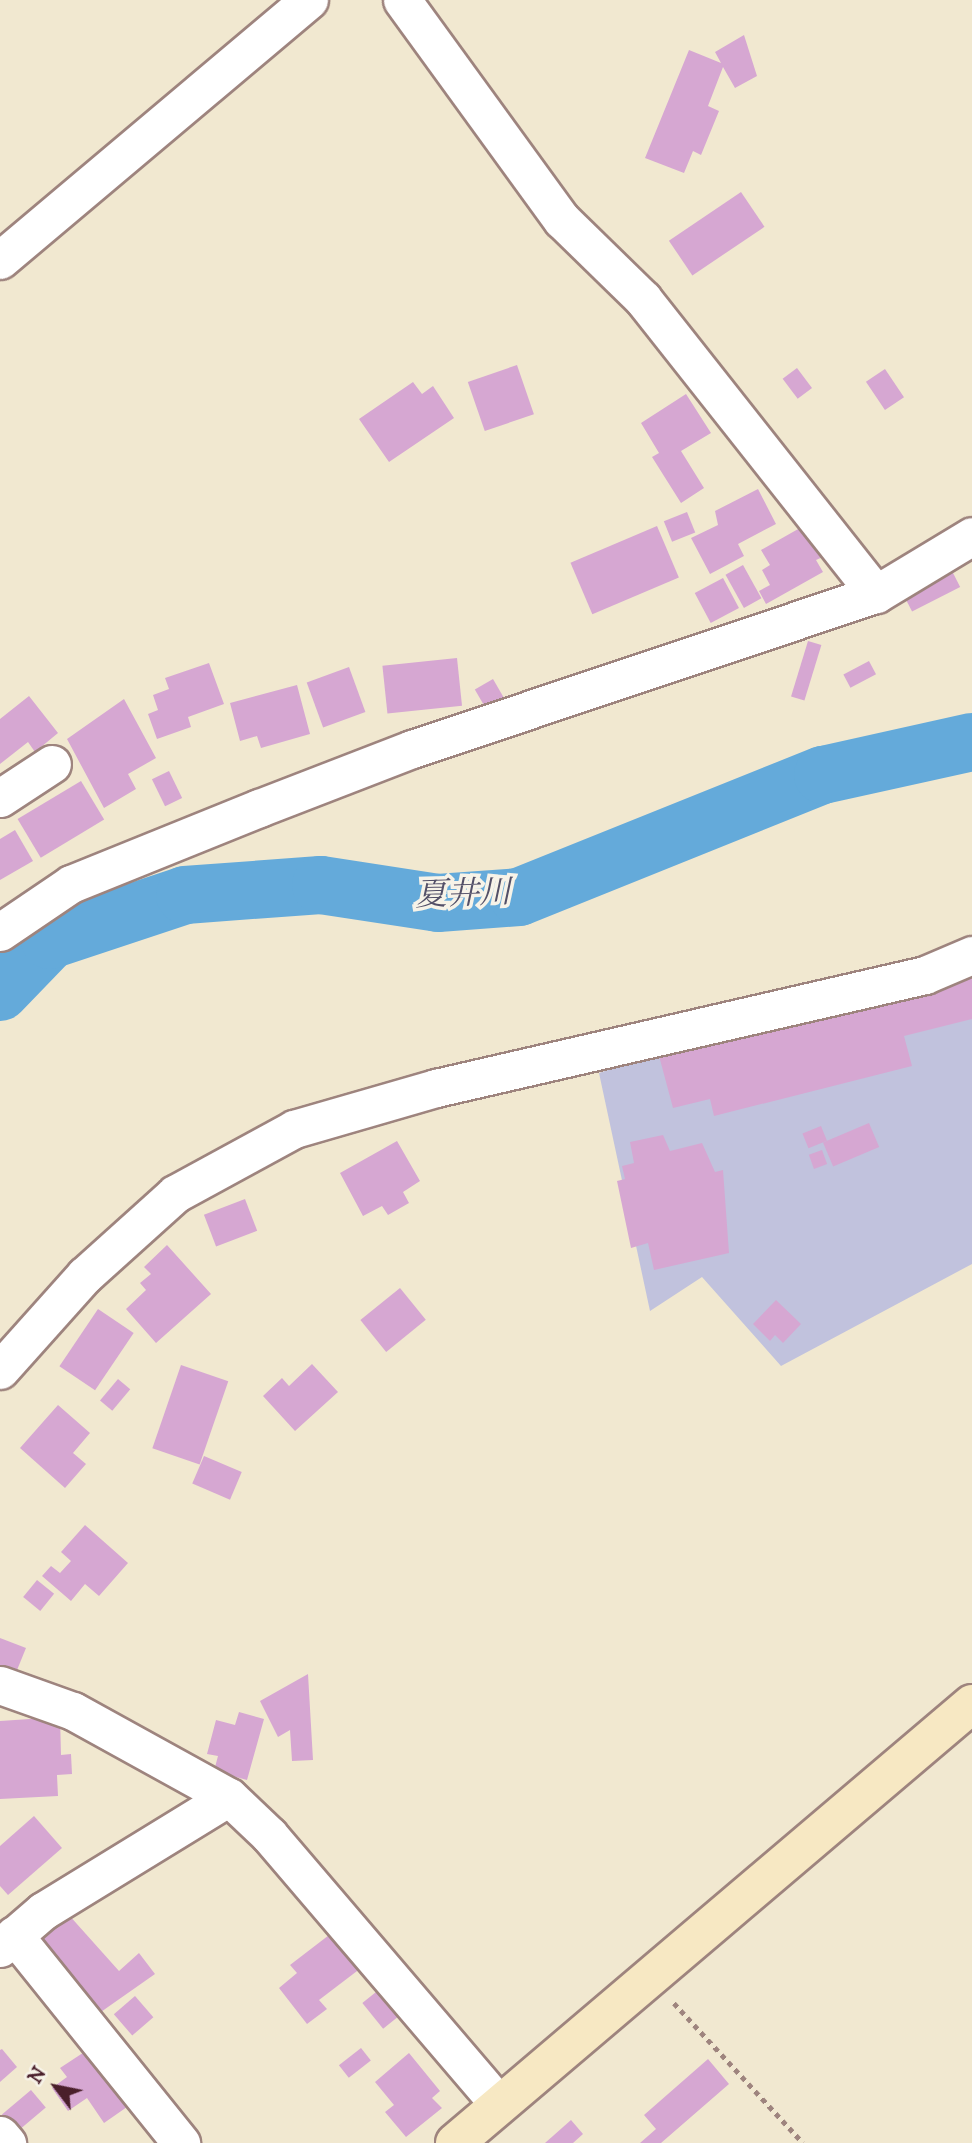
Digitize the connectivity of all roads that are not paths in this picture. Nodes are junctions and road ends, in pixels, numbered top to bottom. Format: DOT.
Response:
graph roads {
  1 [pos="309,0"];
  2 [pos="402,0"];
  3 [pos="0,260"];
  4 [pos="972,536"];
  5 [pos="876,594"];
  6 [pos="52,764"];
  7 [pos="0,798"];
  8 [pos="0,932"];
  9 [pos="972,955"];
  10 [pos="0,1370"];
  11 [pos="0,1685"];
  12 [pos="972,1704"];
  13 [pos="229,1797"];
  14 [pos="7,1941"];
  15 [pos="499,2104"];
  16 [pos="0,2135"];
  17 [pos="7,2143"];
  18 [pos="181,2143"];
  19 [pos="455,2143"];
  1 -- 3 [label="street"];
  2 -- 5 [label="street"];
  4 -- 5 [label="street"];
  5 -- 8 [label="street"];
  6 -- 7 [label="street"];
  9 -- 10 [label="street"];
  11 -- 13 [label="street"];
  12 -- 15 [label="street"];
  13 -- 14 [label="street"];
  13 -- 15 [label="street"];
  14 -- 18 [label="street"];
  15 -- 19 [label="street"];
  16 -- 17 [label="street"];
}
